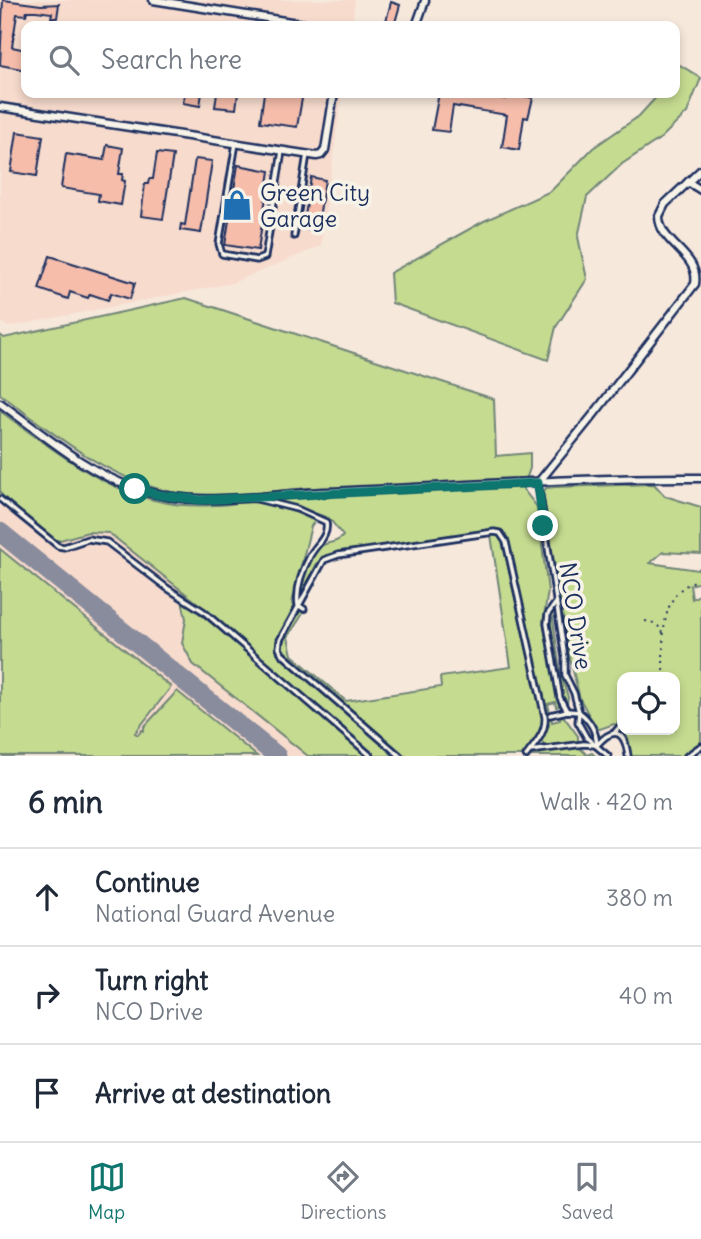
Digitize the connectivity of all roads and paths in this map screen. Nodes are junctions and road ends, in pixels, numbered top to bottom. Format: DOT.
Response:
graph roads {
  1 [pos="153,0"];
  2 [pos="425,1"];
  3 [pos="285,21"];
  4 [pos="418,21"];
  5 [pos="333,98"];
  6 [pos="0,107"];
  7 [pos="236,143"];
  8 [pos="282,150"];
  9 [pos="307,154"];
  10 [pos="701,170"];
  11 [pos="688,182"];
  12 [pos="701,190"];
  13 [pos="294,236"];
  14 [pos="0,403"];
  15 [pos="701,478"];
  16 [pos="538,483"];
  17 [pos="248,497"];
  18 [pos="0,499"];
  19 [pos="324,560"];
  20 [pos="329,565"];
  21 [pos="701,577"];
  22 [pos="555,604"];
  23 [pos="299,605"];
  24 [pos="304,609"];
  25 [pos="645,621"];
  26 [pos="664,636"];
  27 [pos="663,672"];
  28 [pos="567,711"];
  29 [pos="579,712"];
  30 [pos="550,715"];
  31 [pos="617,730"];
  32 [pos="615,732"];
  33 [pos="597,745"];
  34 [pos="701,746"];
  35 [pos="528,754"];
  36 [pos="371,756"];
  37 [pos="400,756"];
  38 [pos="608,756"];
  39 [pos="628,756"];
  40 [pos="687,756"];
  1 -- 3 [label="street"];
  2 -- 4 [label="street"];
  5 -- 9 [label="street"];
  6 -- 7 [label="street"];
  7 -- 8 [label="street"];
  7 -- 8 [label="lane"];
  8 -- 9 [label="street"];
  9 -- 13 [label="lane"];
  10 -- 11 [label="street"];
  11 -- 12 [label="street"];
  11 -- 16 [label="street"];
  14 -- 17 [label="street"];
  15 -- 16 [label="street"];
  16 -- 17 [label="street"];
  16 -- 22 [label="lane, NCO Drive"];
  17 -- 23 [label="lane"];
  18 -- 36 [label="lane"];
  19 -- 20 [label="lane"];
  19 -- 23 [label="lane"];
  19 -- 35 [label="lane"];
  21 -- 26 [label="path"];
  22 -- 28 [label="lane"];
  22 -- 29 [label="lane, NCO Drive"];
  23 -- 24 [label="lane"];
  23 -- 37 [label="lane"];
  25 -- 26 [label="path"];
  26 -- 27 [label="path"];
  28 -- 29 [label="lane"];
  28 -- 30 [label="lane"];
  29 -- 33 [label="lane, NCO Drive"];
  29 -- 33 [label="lane, NCO Drive"];
  31 -- 32 [label="lane"];
  32 -- 33 [label="lane"];
  32 -- 39 [label="lane"];
  33 -- 35 [label="lane"];
  33 -- 38 [label="lane, NCO Drive"];
  34 -- 40 [label="lane"];
}
